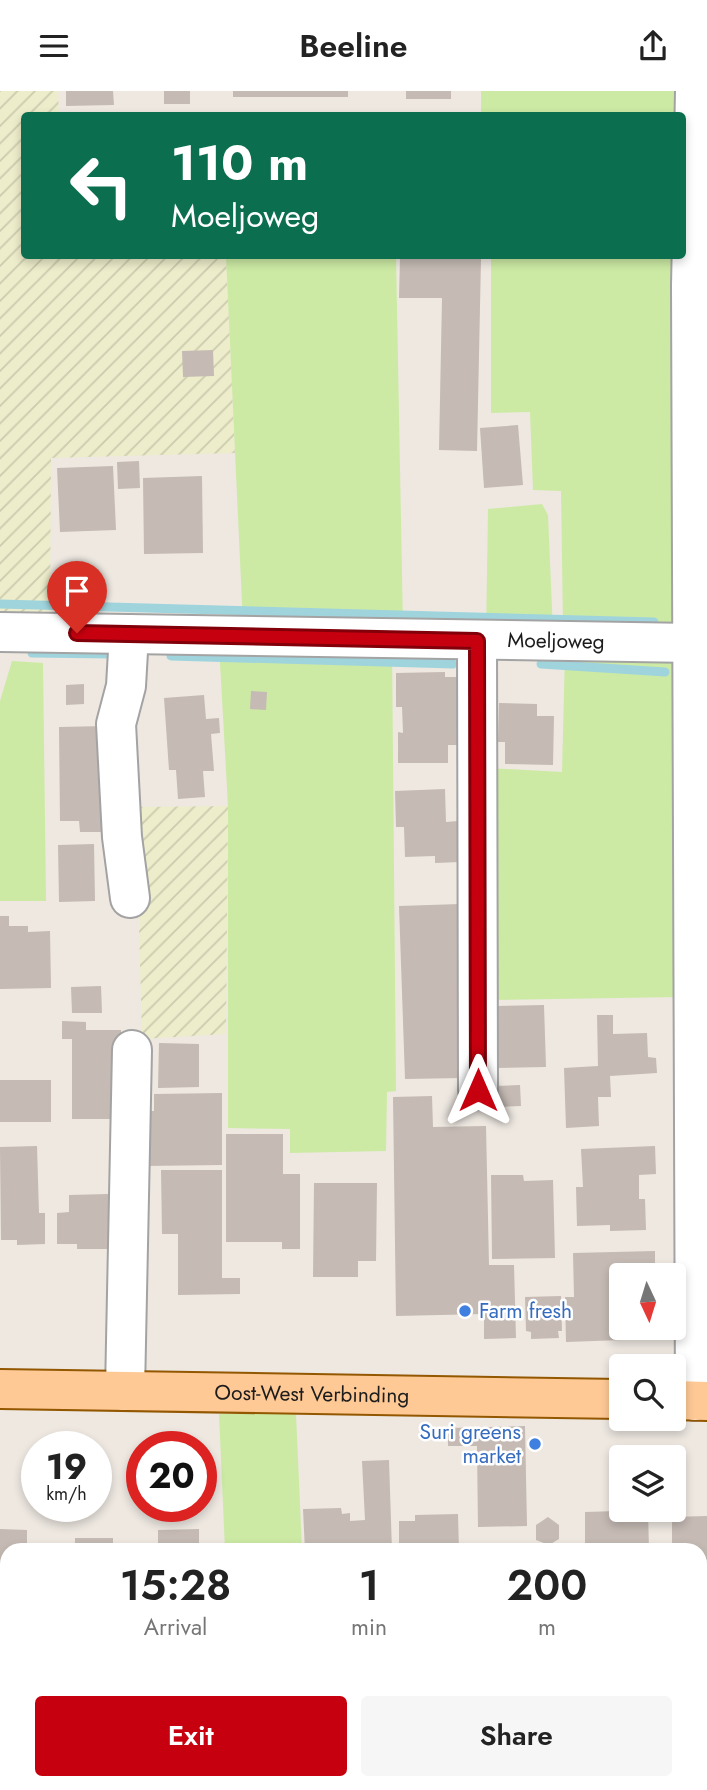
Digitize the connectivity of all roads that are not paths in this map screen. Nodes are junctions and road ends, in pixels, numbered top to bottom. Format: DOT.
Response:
graph roads {
  1 [pos="695,91"];
  2 [pos="0,632"];
  3 [pos="129,634"];
  4 [pos="477,641"];
  5 [pos="693,643"];
  6 [pos="130,898"];
  7 [pos="132,1050"];
  8 [pos="478,1090"];
  9 [pos="0,1389"];
  10 [pos="125,1391"];
  11 [pos="609,1399"];
  12 [pos="692,1400"];
  1 -- 5 [label="street"];
  2 -- 3 [label="street, Moeljoweg"];
  3 -- 4 [label="street, Moeljoweg"];
  3 -- 6 [label="street"];
  4 -- 5 [label="street, Moeljoweg"];
  4 -- 8 [label="street"];
  5 -- 12 [label="street"];
  7 -- 10 [label="street"];
  9 -- 10 [label="main road, Oost-West Verbinding"];
  10 -- 11 [label="main road, Oost-West Verbinding"];
}
